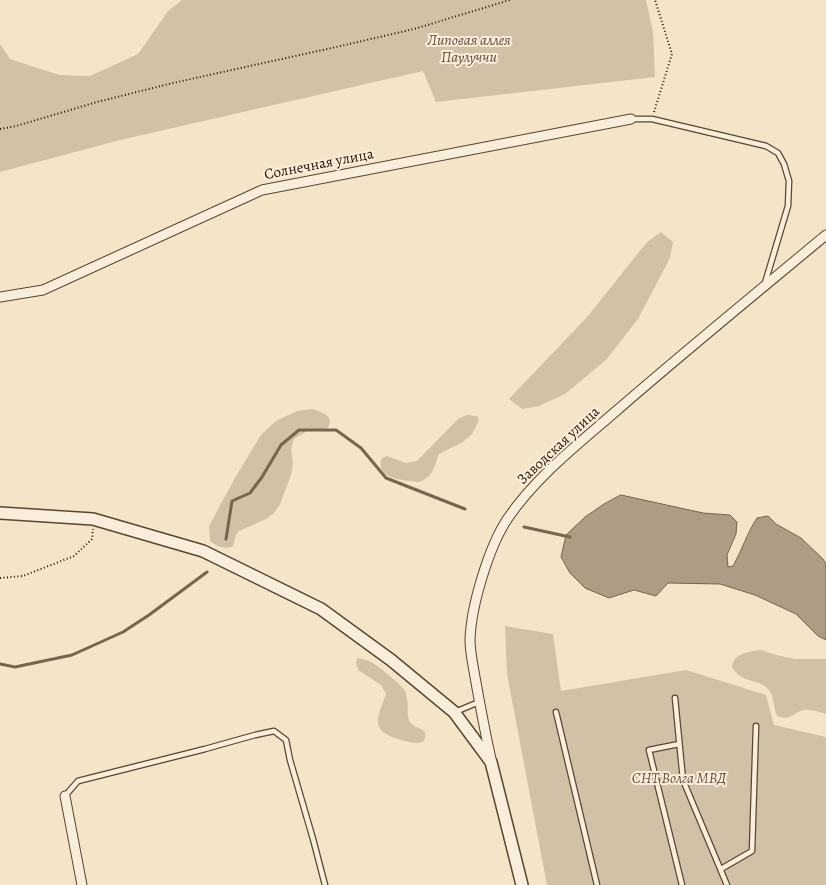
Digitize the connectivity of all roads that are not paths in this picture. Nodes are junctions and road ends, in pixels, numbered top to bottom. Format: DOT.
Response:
graph roads {
  1 [pos="631,119"];
  2 [pos="826,235"];
  3 [pos="764,287"];
  4 [pos="0,297"];
  5 [pos="0,513"];
  6 [pos="675,698"];
  7 [pos="479,702"];
  8 [pos="454,712"];
  9 [pos="556,712"];
  10 [pos="756,726"];
  11 [pos="679,744"];
  12 [pos="491,762"];
  13 [pos="65,796"];
  14 [pos="721,869"];
  15 [pos="82,885"];
  16 [pos="325,885"];
  17 [pos="522,885"];
  18 [pos="597,885"];
  19 [pos="682,885"];
  20 [pos="727,885"];
  1 -- 3 [label="lane"];
  1 -- 4 [label="street, Солнечная улица"];
  2 -- 3 [label="street, Заводская улица"];
  3 -- 7 [label="street, Заводская улица"];
  5 -- 8 [label="street"];
  6 -- 11 [label="lane"];
  7 -- 8 [label="lane"];
  7 -- 12 [label="street, Заводская улица"];
  8 -- 12 [label="street"];
  9 -- 18 [label="lane"];
  10 -- 14 [label="lane"];
  11 -- 14 [label="lane"];
  11 -- 19 [label="lane"];
  12 -- 17 [label="street"];
  13 -- 15 [label="street"];
  13 -- 16 [label="lane"];
  14 -- 20 [label="lane"];
}
